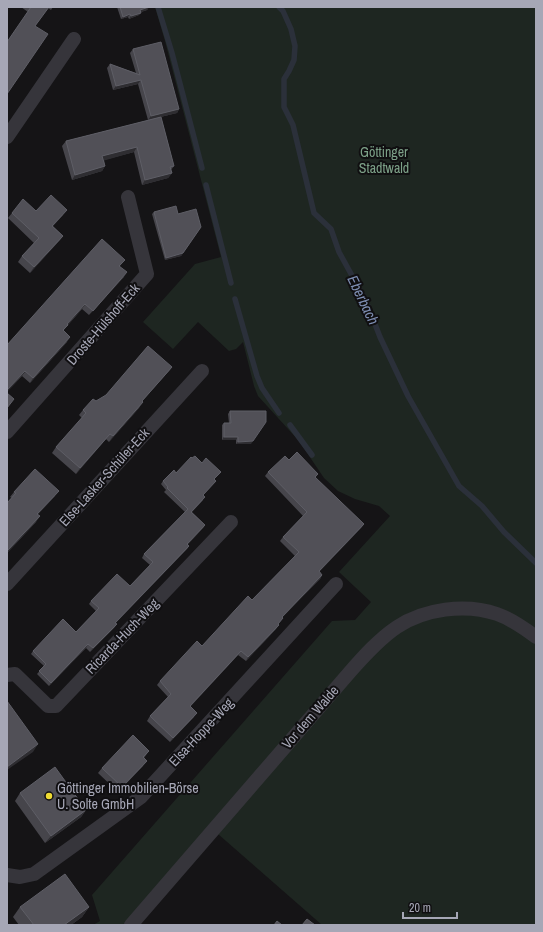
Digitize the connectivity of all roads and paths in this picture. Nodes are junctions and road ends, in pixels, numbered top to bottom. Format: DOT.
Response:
graph roads {
  1 [pos="74,39"];
  2 [pos="7,137"];
  3 [pos="128,197"];
  4 [pos="202,371"];
  5 [pos="7,432"];
  6 [pos="230,522"];
  7 [pos="7,584"];
  8 [pos="336,584"];
  9 [pos="536,637"];
  10 [pos="7,675"];
  11 [pos="7,875"];
  12 [pos="131,925"];
  1 -- 2 [label="street"];
  3 -- 5 [label="street, Droste-Hülshoff-Eck"];
  4 -- 7 [label="street, Else-Lasker-Schüler-Eck"];
  6 -- 10 [label="street, Ricarda-Huch-Weg"];
  8 -- 11 [label="street, Elsa-Hoppe-Weg"];
  9 -- 12 [label="street, Vor dem Walde"];
}
